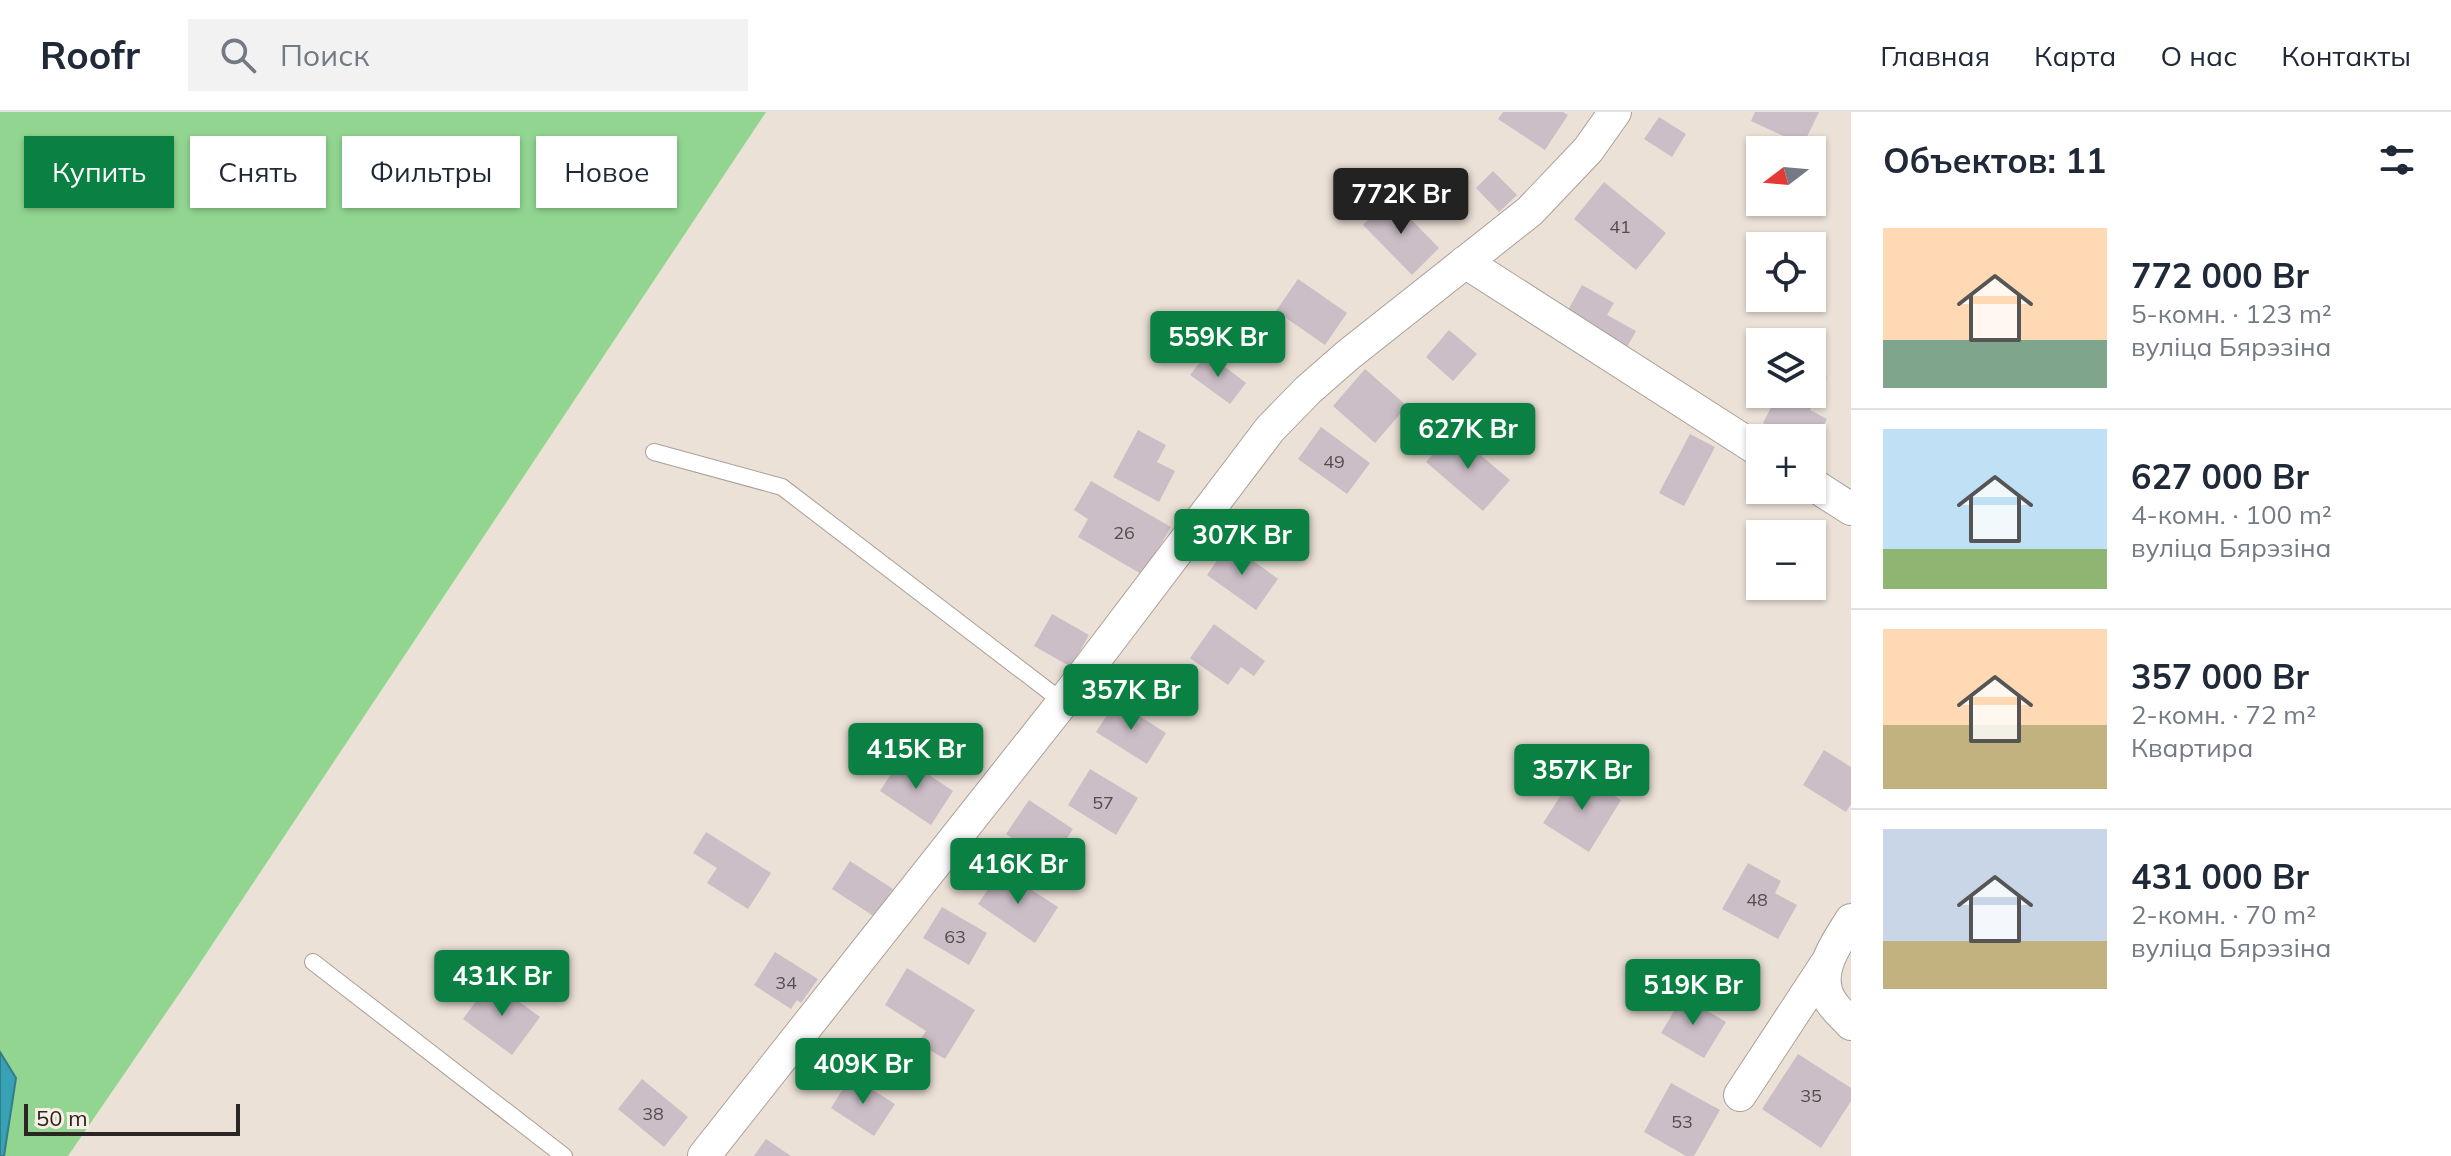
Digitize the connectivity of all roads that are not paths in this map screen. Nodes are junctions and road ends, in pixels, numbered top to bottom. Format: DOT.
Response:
graph roads {
  1 [pos="1615,112"];
  2 [pos="1465,262"];
  3 [pos="1746,442"];
  4 [pos="654,452"];
  5 [pos="1826,493"];
  6 [pos="1851,509"];
  7 [pos="1063,702"];
  8 [pos="1851,920"];
  9 [pos="313,962"];
  10 [pos="1826,964"];
  11 [pos="1851,1024"];
  12 [pos="1740,1095"];
  13 [pos="564,1156"];
  14 [pos="704,1156"];
  1 -- 2 [label="street"];
  2 -- 3 [label="street"];
  2 -- 7 [label="street"];
  4 -- 7 [label="lane"];
  5 -- 6 [label="street"];
  7 -- 14 [label="street"];
  8 -- 10 [label="street"];
  9 -- 13 [label="lane"];
  10 -- 11 [label="street"];
  10 -- 12 [label="street"];
}
